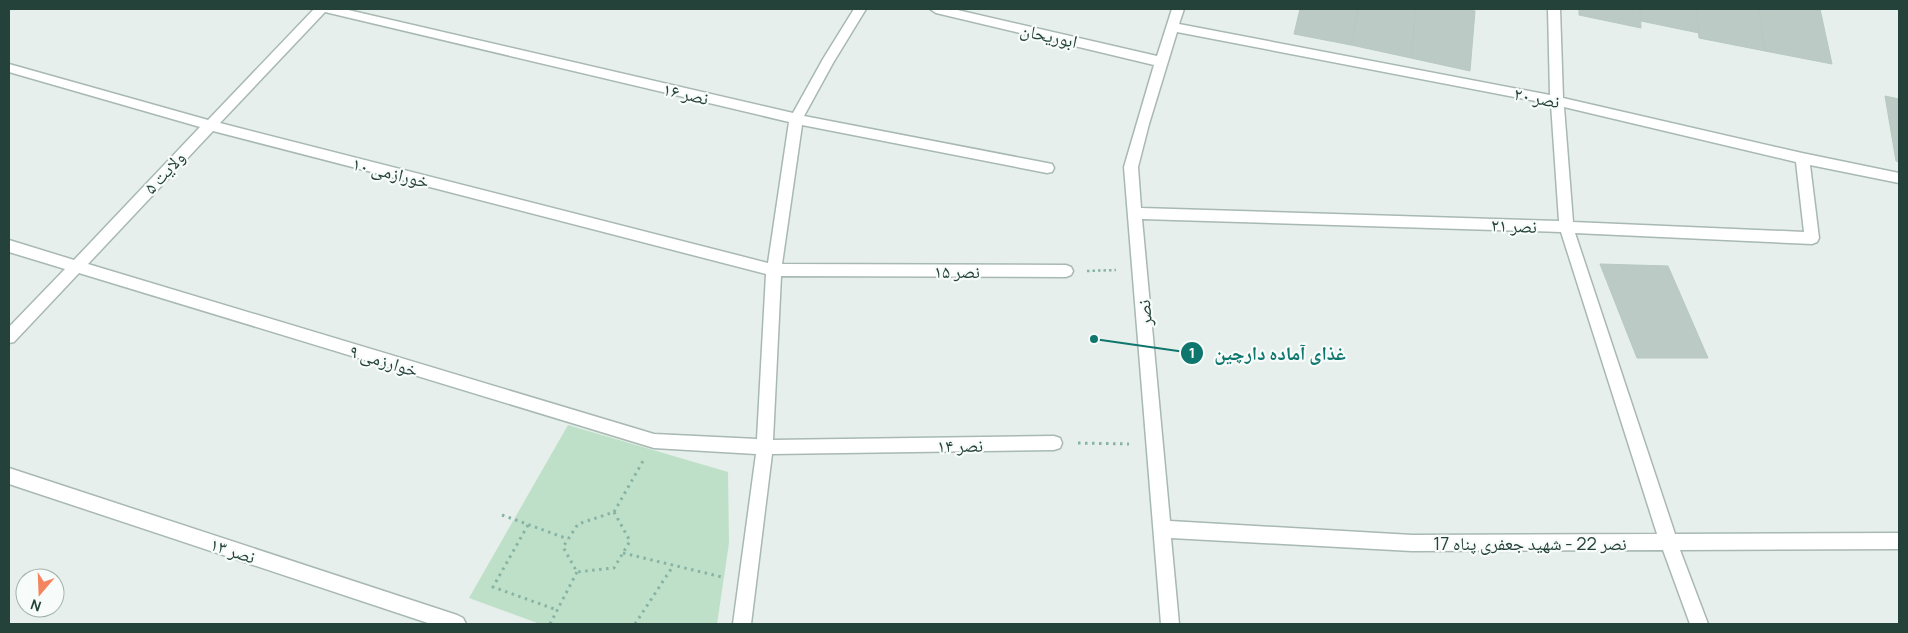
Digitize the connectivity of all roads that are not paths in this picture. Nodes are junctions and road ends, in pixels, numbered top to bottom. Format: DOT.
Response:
graph roads {
  1 [pos="321,9"];
  2 [pos="327,9"];
  3 [pos="860,9"];
  4 [pos="936,9"];
  5 [pos="1178,9"];
  6 [pos="1554,9"];
  7 [pos="1172,27"];
  8 [pos="1162,62"];
  9 [pos="9,68"];
  10 [pos="1557,100"];
  11 [pos="796,119"];
  12 [pos="209,125"];
  13 [pos="1802,158"];
  14 [pos="1046,168"];
  15 [pos="1899,178"];
  16 [pos="1135,213"];
  17 [pos="1566,227"];
  18 [pos="9,246"];
  19 [pos="75,267"];
  20 [pos="774,270"];
  21 [pos="1066,271"];
  22 [pos="9,336"];
  23 [pos="1054,443"];
  24 [pos="765,447"];
  25 [pos="9,476"];
  26 [pos="1162,529"];
  27 [pos="1899,541"];
  28 [pos="1669,543"];
  29 [pos="457,624"];
  30 [pos="742,624"];
  31 [pos="1170,624"];
  32 [pos="1699,624"];
  1 -- 12 [label="street, ولایت ۵"];
  2 -- 11 [label="street, نصر ۱۶"];
  3 -- 11 [label="street"];
  4 -- 8 [label="street, ابوریحان"];
  5 -- 7 [label="street, نصر"];
  6 -- 10 [label="street"];
  7 -- 8 [label="street, نصر"];
  7 -- 10 [label="street, نصر ۲۰"];
  8 -- 16 [label="street, نصر"];
  9 -- 12 [label="street, خورازمی ۱۰"];
  10 -- 13 [label="street, نصر ۲۰"];
  10 -- 17 [label="street"];
  11 -- 14 [label="street, نصر ۱۶"];
  11 -- 20 [label="street"];
  12 -- 19 [label="street, ولایت ۵"];
  12 -- 20 [label="street, خورازمی ۱۰"];
  13 -- 15 [label="street, نصر ۲۰"];
  13 -- 17 [label="street, نصر ۲۱"];
  16 -- 17 [label="street, نصر ۲۱"];
  16 -- 26 [label="street, نصر"];
  17 -- 28 [label="street"];
  18 -- 19 [label="street, خوارزمی ۹"];
  19 -- 22 [label="street, ولایت ۵"];
  19 -- 24 [label="street, خوارزمی ۹"];
  20 -- 21 [label="street, نصر ۱۵"];
  20 -- 24 [label="street"];
  23 -- 24 [label="street, نصر ۱۴"];
  24 -- 30 [label="street"];
  25 -- 29 [label="street, نصر ۱۳"];
  26 -- 28 [label="street, نصر 22 - شهید جعفری پناه 17"];
  26 -- 31 [label="street, نصر"];
  27 -- 28 [label="street, نصر 22 - شهید جعفری پناه 17"];
  28 -- 32 [label="street"];
}
